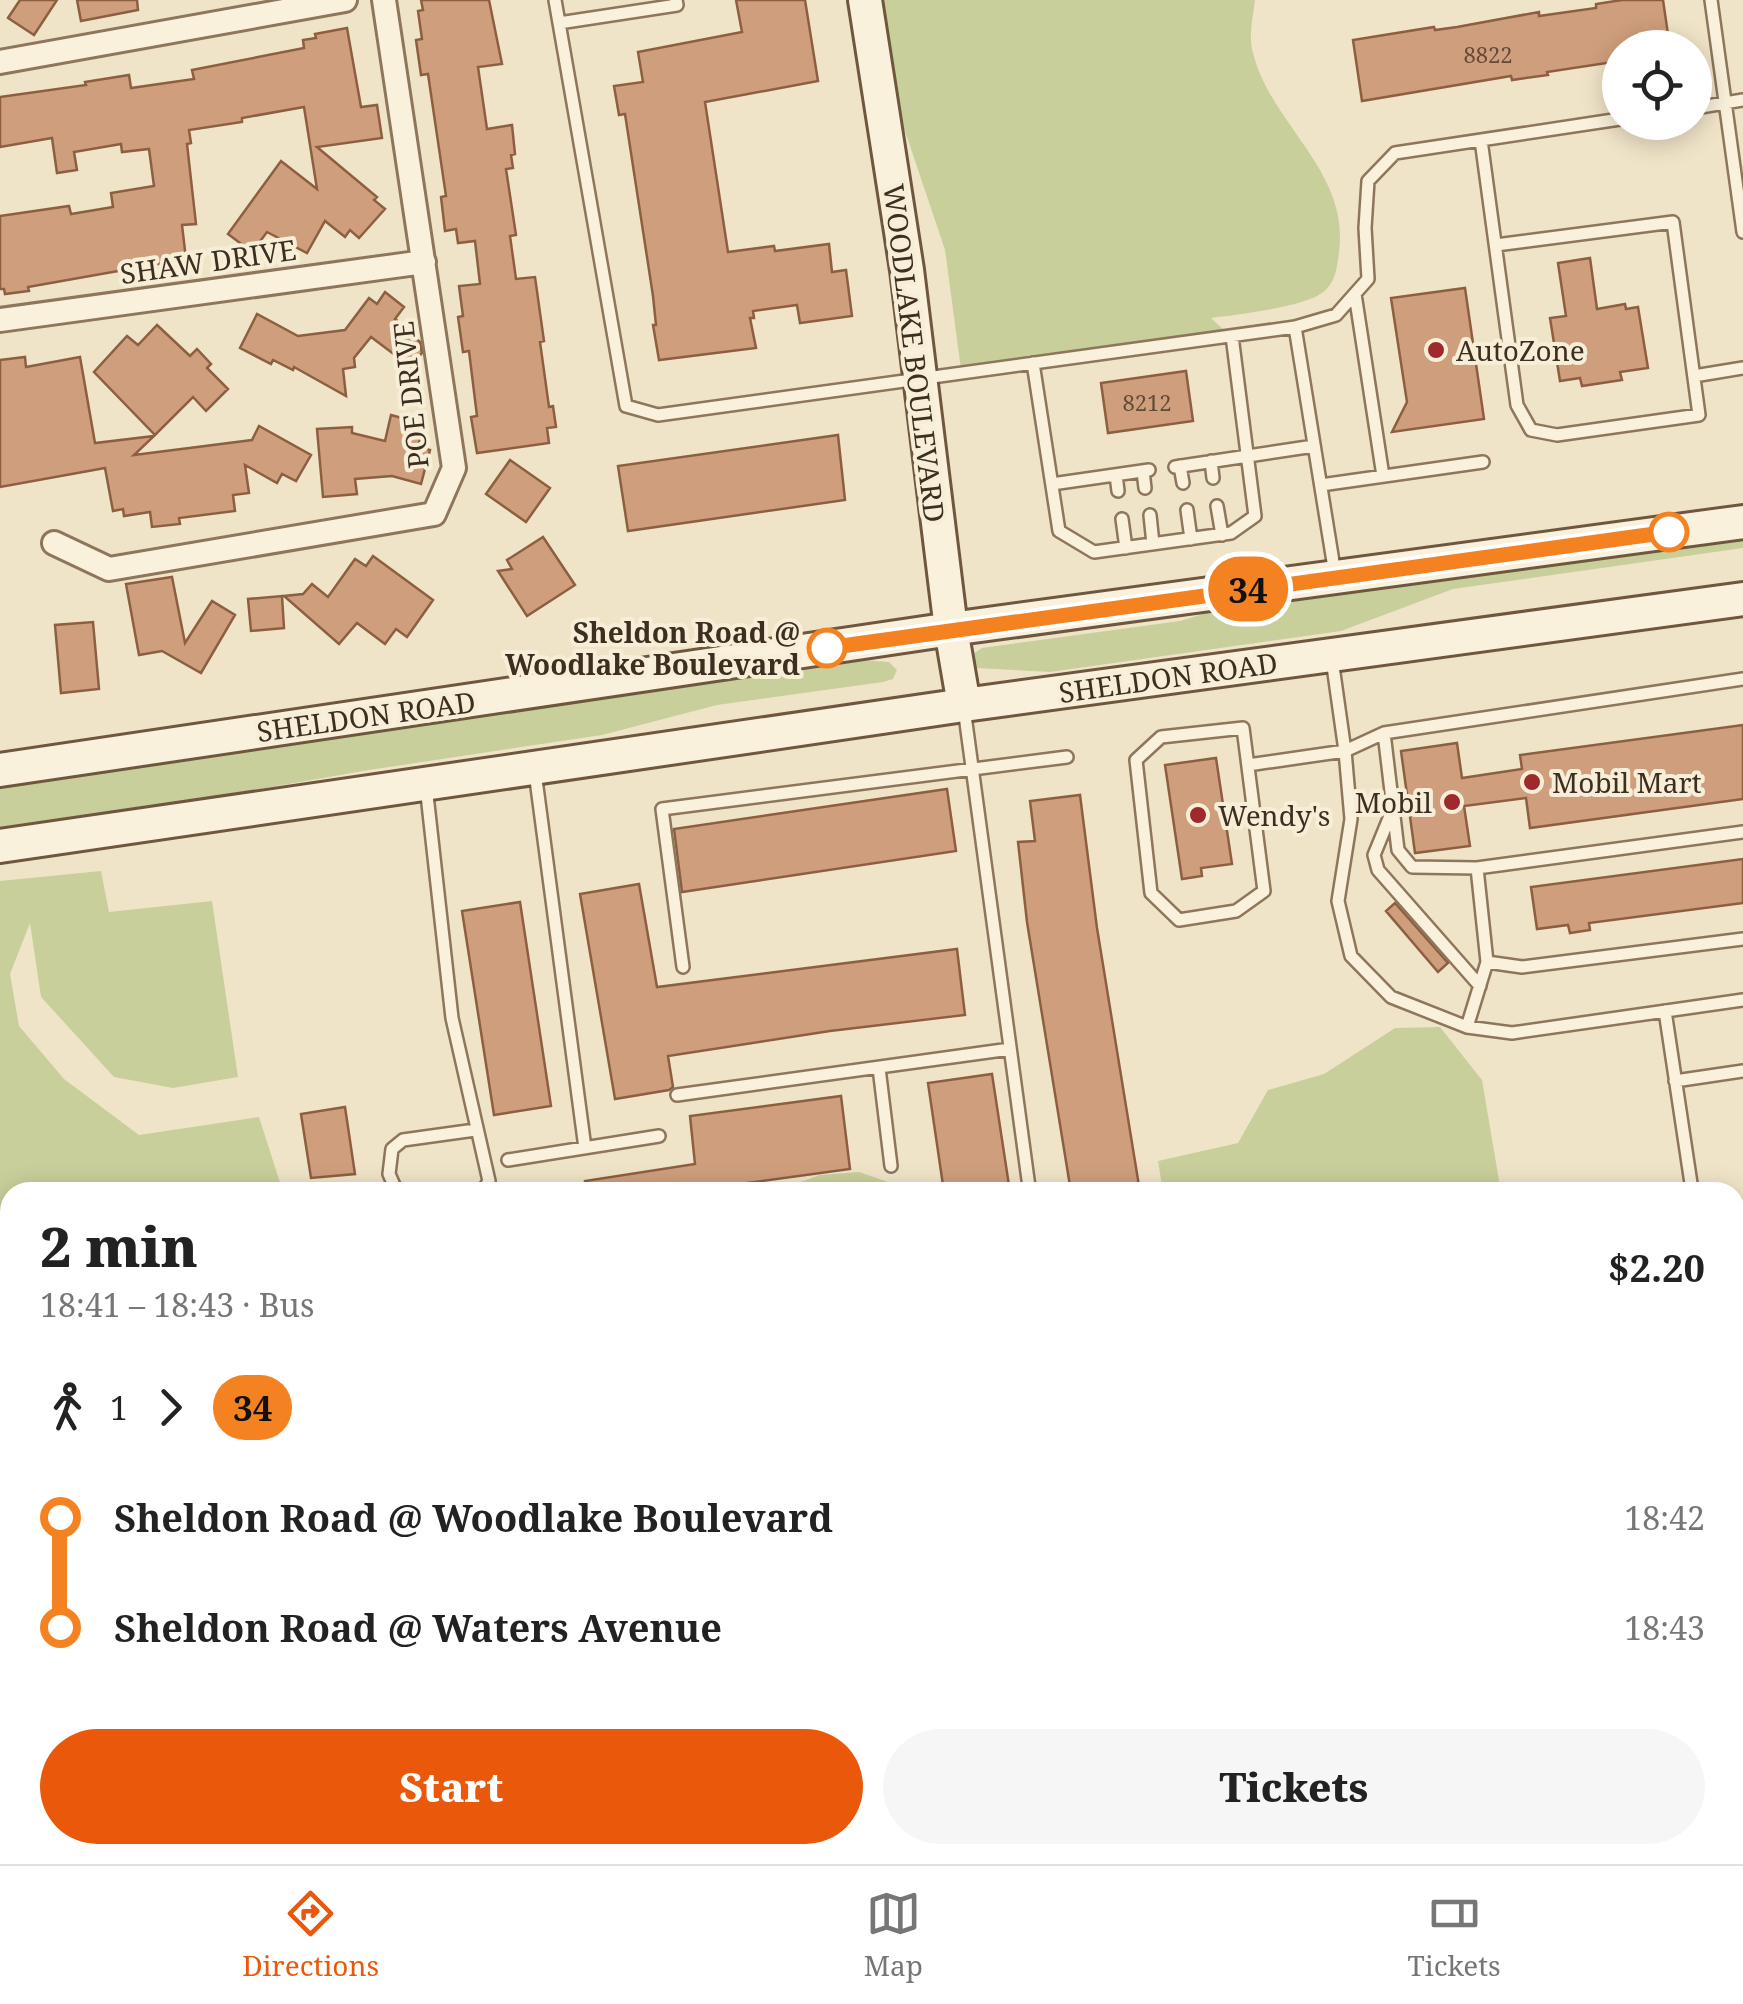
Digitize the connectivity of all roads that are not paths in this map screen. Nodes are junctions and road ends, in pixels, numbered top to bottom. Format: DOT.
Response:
graph roads {
  1 [pos="345,0"];
  2 [pos="384,0"];
  3 [pos="555,0"];
  4 [pos="676,0"];
  5 [pos="866,0"];
  6 [pos="1711,0"];
  7 [pos="558,23"];
  8 [pos="0,62"];
  9 [pos="1743,100"];
  10 [pos="1725,103"];
  11 [pos="1712,105"];
  12 [pos="1602,122"];
  13 [pos="1482,140"];
  14 [pos="1743,232"];
  15 [pos="1496,245"];
  16 [pos="424,262"];
  17 [pos="1355,294"];
  18 [pos="0,320"];
  19 [pos="1295,327"];
  20 [pos="1232,336"];
  21 [pos="1033,363"];
  22 [pos="1743,368"];
  23 [pos="1694,376"];
  24 [pos="920,378"];
  25 [pos="1314,446"];
  26 [pos="1248,456"];
  27 [pos="1211,461"];
  28 [pos="1483,462"];
  29 [pos="1116,475"];
  30 [pos="1383,476"];
  31 [pos="1214,478"];
  32 [pos="1183,483"];
  33 [pos="1052,484"];
  34 [pos="1321,484"];
  35 [pos="1145,488"];
  36 [pos="1118,492"];
  37 [pos="1217,506"];
  38 [pos="1187,510"];
  39 [pos="1150,515"];
  40 [pos="1122,519"];
  41 [pos="1743,522"];
  42 [pos="1222,534"];
  43 [pos="1191,539"];
  44 [pos="54,544"];
  45 [pos="1153,544"];
  46 [pos="1126,548"];
  47 [pos="1336,577"];
  48 [pos="1743,601"];
  49 [pos="951,629"];
  50 [pos="1331,655"];
  51 [pos="1743,680"];
  52 [pos="964,706"];
  53 [pos="1384,733"];
  54 [pos="1346,750"];
  55 [pos="1067,757"];
  56 [pos="1248,765"];
  57 [pos="535,768"];
  58 [pos="972,769"];
  59 [pos="0,770"];
  60 [pos="426,786"];
  61 [pos="1394,807"];
  62 [pos="1743,832"];
  63 [pos="0,846"];
  64 [pos="1476,868"];
  65 [pos="1743,939"];
  66 [pos="1487,962"];
  67 [pos="683,967"];
  68 [pos="1480,986"];
  69 [pos="1743,1000"];
  70 [pos="1664,1011"];
  71 [pos="1468,1027"];
  72 [pos="1010,1049"];
  73 [pos="879,1068"];
  74 [pos="1743,1072"];
  75 [pos="1675,1081"];
  76 [pos="677,1095"];
  77 [pos="475,1130"];
  78 [pos="659,1136"];
  79 [pos="586,1148"];
  80 [pos="508,1160"];
  81 [pos="892,1166"];
  82 [pos="393,1182"];
  83 [pos="490,1182"];
  84 [pos="1028,1182"];
  85 [pos="1691,1182"];
  1 -- 8 [label="street"];
  2 -- 16 [label="street, POE DRIVE"];
  3 -- 7 [label="lane"];
  4 -- 7 [label="lane"];
  5 -- 24 [label="main road, WOODLAKE BOULEVARD"];
  6 -- 10 [label="lane"];
  7 -- 24 [label="lane"];
  9 -- 10 [label="lane"];
  10 -- 11 [label="lane"];
  10 -- 14 [label="lane"];
  12 -- 13 [label="lane"];
  13 -- 15 [label="lane"];
  13 -- 17 [label="lane"];
  15 -- 23 [label="lane"];
  15 -- 23 [label="lane"];
  16 -- 18 [label="street, SHAW DRIVE"];
  16 -- 44 [label="street, POE DRIVE"];
  17 -- 19 [label="lane"];
  17 -- 30 [label="lane"];
  19 -- 20 [label="lane"];
  19 -- 25 [label="lane"];
  20 -- 21 [label="lane"];
  20 -- 26 [label="lane"];
  21 -- 24 [label="lane"];
  21 -- 33 [label="lane"];
  22 -- 23 [label="lane"];
  24 -- 49 [label="main road, WOODLAKE BOULEVARD"];
  25 -- 26 [label="lane"];
  25 -- 34 [label="lane"];
  26 -- 27 [label="lane"];
  26 -- 42 [label="lane"];
  27 -- 31 [label="lane"];
  27 -- 32 [label="lane"];
  28 -- 30 [label="lane"];
  29 -- 33 [label="lane"];
  29 -- 35 [label="lane"];
  29 -- 36 [label="lane"];
  30 -- 34 [label="lane"];
  33 -- 46 [label="lane"];
  34 -- 47 [label="lane"];
  37 -- 42 [label="lane"];
  38 -- 43 [label="lane"];
  39 -- 45 [label="lane"];
  40 -- 46 [label="lane"];
  41 -- 47 [label="main road, SHELDON ROAD"];
  42 -- 43 [label="lane"];
  43 -- 45 [label="lane"];
  45 -- 46 [label="lane"];
  47 -- 49 [label="main road, SHELDON ROAD"];
  48 -- 50 [label="main road, SHELDON ROAD"];
  49 -- 52 [label="main road, WOODLAKE BOULEVARD"];
  49 -- 59 [label="main road, SHELDON ROAD"];
  50 -- 52 [label="main road, SHELDON ROAD"];
  50 -- 54 [label="lane"];
  51 -- 53 [label="lane"];
  52 -- 57 [label="main road, SHELDON ROAD"];
  52 -- 58 [label="lane"];
  53 -- 54 [label="lane"];
  53 -- 61 [label="lane"];
  54 -- 56 [label="lane"];
  54 -- 71 [label="lane"];
  55 -- 58 [label="lane"];
  56 -- 56 [label="lane"];
  57 -- 60 [label="main road, SHELDON ROAD"];
  57 -- 79 [label="lane"];
  58 -- 67 [label="lane"];
  58 -- 72 [label="lane"];
  60 -- 63 [label="main road, SHELDON ROAD"];
  60 -- 77 [label="lane"];
  61 -- 64 [label="lane"];
  61 -- 68 [label="lane"];
  62 -- 64 [label="lane"];
  64 -- 66 [label="lane"];
  65 -- 66 [label="lane"];
  66 -- 68 [label="lane"];
  68 -- 71 [label="lane"];
  69 -- 70 [label="lane"];
  70 -- 71 [label="lane"];
  70 -- 75 [label="lane"];
  72 -- 73 [label="lane"];
  72 -- 84 [label="lane"];
  73 -- 76 [label="lane"];
  73 -- 81 [label="lane"];
  74 -- 75 [label="lane"];
  75 -- 85 [label="lane"];
  77 -- 82 [label="lane"];
  77 -- 83 [label="lane"];
  78 -- 79 [label="lane"];
  79 -- 80 [label="lane"];
}
